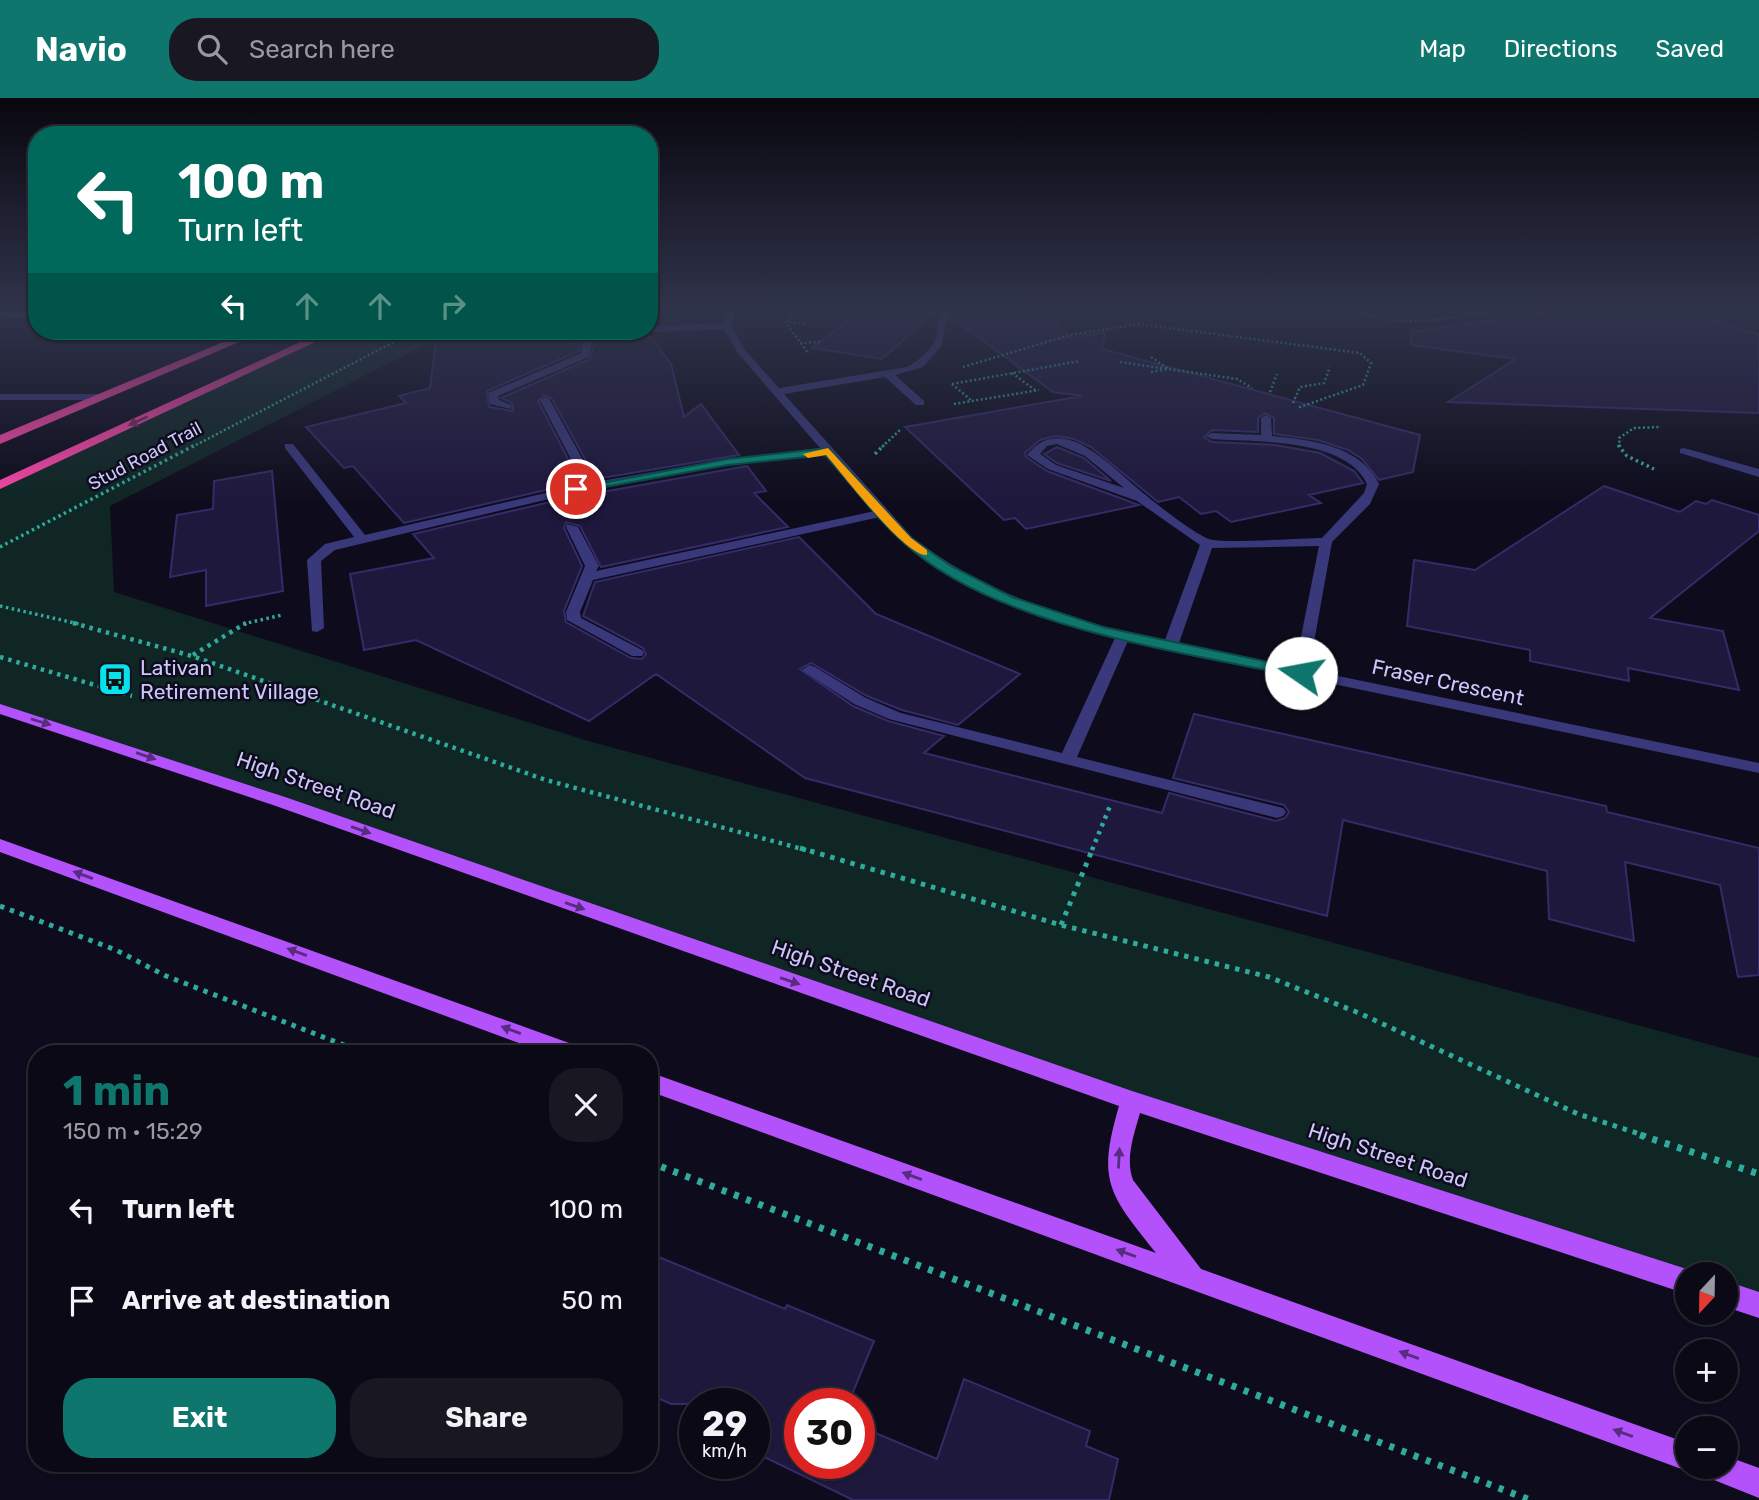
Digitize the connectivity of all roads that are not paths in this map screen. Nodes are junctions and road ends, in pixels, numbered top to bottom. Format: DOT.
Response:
graph roads {
  1 [pos="160,372"];
  2 [pos="243,372"];
  3 [pos="545,372"];
  4 [pos="759,372"];
  5 [pos="897,372"];
  6 [pos="889,375"];
  7 [pos="775,392"];
  8 [pos="0,397"];
  9 [pos="101,397"];
  10 [pos="545,400"];
  11 [pos="920,403"];
  12 [pos="507,407"];
  13 [pos="1266,418"];
  14 [pos="1212,436"];
  15 [pos="1267,439"];
  16 [pos="0,440"];
  17 [pos="289,446"];
  18 [pos="828,451"];
  19 [pos="1684,451"];
  20 [pos="1759,472"];
  21 [pos="0,485"];
  22 [pos="591,486"];
  23 [pos="1142,498"];
  24 [pos="883,513"];
  25 [pos="572,527"];
  26 [pos="362,539"];
  27 [pos="1326,542"];
  28 [pos="1207,544"];
  29 [pos="590,577"];
  30 [pos="317,628"];
  31 [pos="1123,636"];
  32 [pos="1171,645"];
  33 [pos="637,653"];
  34 [pos="810,670"];
  35 [pos="1301,673"];
  36 [pos="0,709"];
  37 [pos="1068,760"];
  38 [pos="1759,768"];
  39 [pos="1277,812"];
  40 [pos="0,845"];
  41 [pos="550,1045"];
  42 [pos="658,1084"];
  43 [pos="1132,1101"];
  44 [pos="1191,1276"];
  45 [pos="1675,1277"];
  46 [pos="1738,1298"];
  47 [pos="1759,1305"];
  48 [pos="1675,1453"];
  49 [pos="1738,1475"];
  50 [pos="1759,1483"];
  1 -- 9 [label="highway"];
  2 -- 21 [label="highway, one-way"];
  3 -- 12 [label="street"];
  4 -- 7 [label="street, Fraser Crescent"];
  5 -- 6 [label="street"];
  6 -- 7 [label="street"];
  6 -- 11 [label="street"];
  7 -- 18 [label="street, Fraser Crescent"];
  8 -- 9 [label="street"];
  9 -- 16 [label="highway"];
  10 -- 22 [label="street"];
  13 -- 15 [label="street"];
  14 -- 15 [label="street"];
  15 -- 27 [label="street"];
  17 -- 26 [label="street"];
  18 -- 22 [label="street"];
  18 -- 24 [label="street, Fraser Crescent"];
  19 -- 20 [label="street"];
  22 -- 26 [label="street"];
  23 -- 23 [label="street"];
  23 -- 28 [label="street"];
  24 -- 29 [label="street"];
  24 -- 31 [label="street, Fraser Crescent"];
  25 -- 29 [label="street"];
  26 -- 30 [label="street"];
  27 -- 28 [label="street"];
  27 -- 35 [label="street"];
  28 -- 32 [label="street"];
  29 -- 33 [label="street"];
  31 -- 32 [label="street, Fraser Crescent"];
  31 -- 37 [label="street"];
  32 -- 35 [label="street, Fraser Crescent"];
  34 -- 37 [label="street"];
  35 -- 38 [label="street, Fraser Crescent"];
  36 -- 43 [label="main road, High Street Road, one-way"];
  37 -- 39 [label="street"];
  41 -- 40 [label="main road, one-way"];
  44 -- 42 [label="main road, one-way"];
  44 -- 43 [label="main road, one-way"];
  43 -- 45 [label="main road, High Street Road"];
  48 -- 44 [label="main road, one-way"];
  46 -- 47 [label="main road"];
  49 -- 50 [label="main road"];
}
